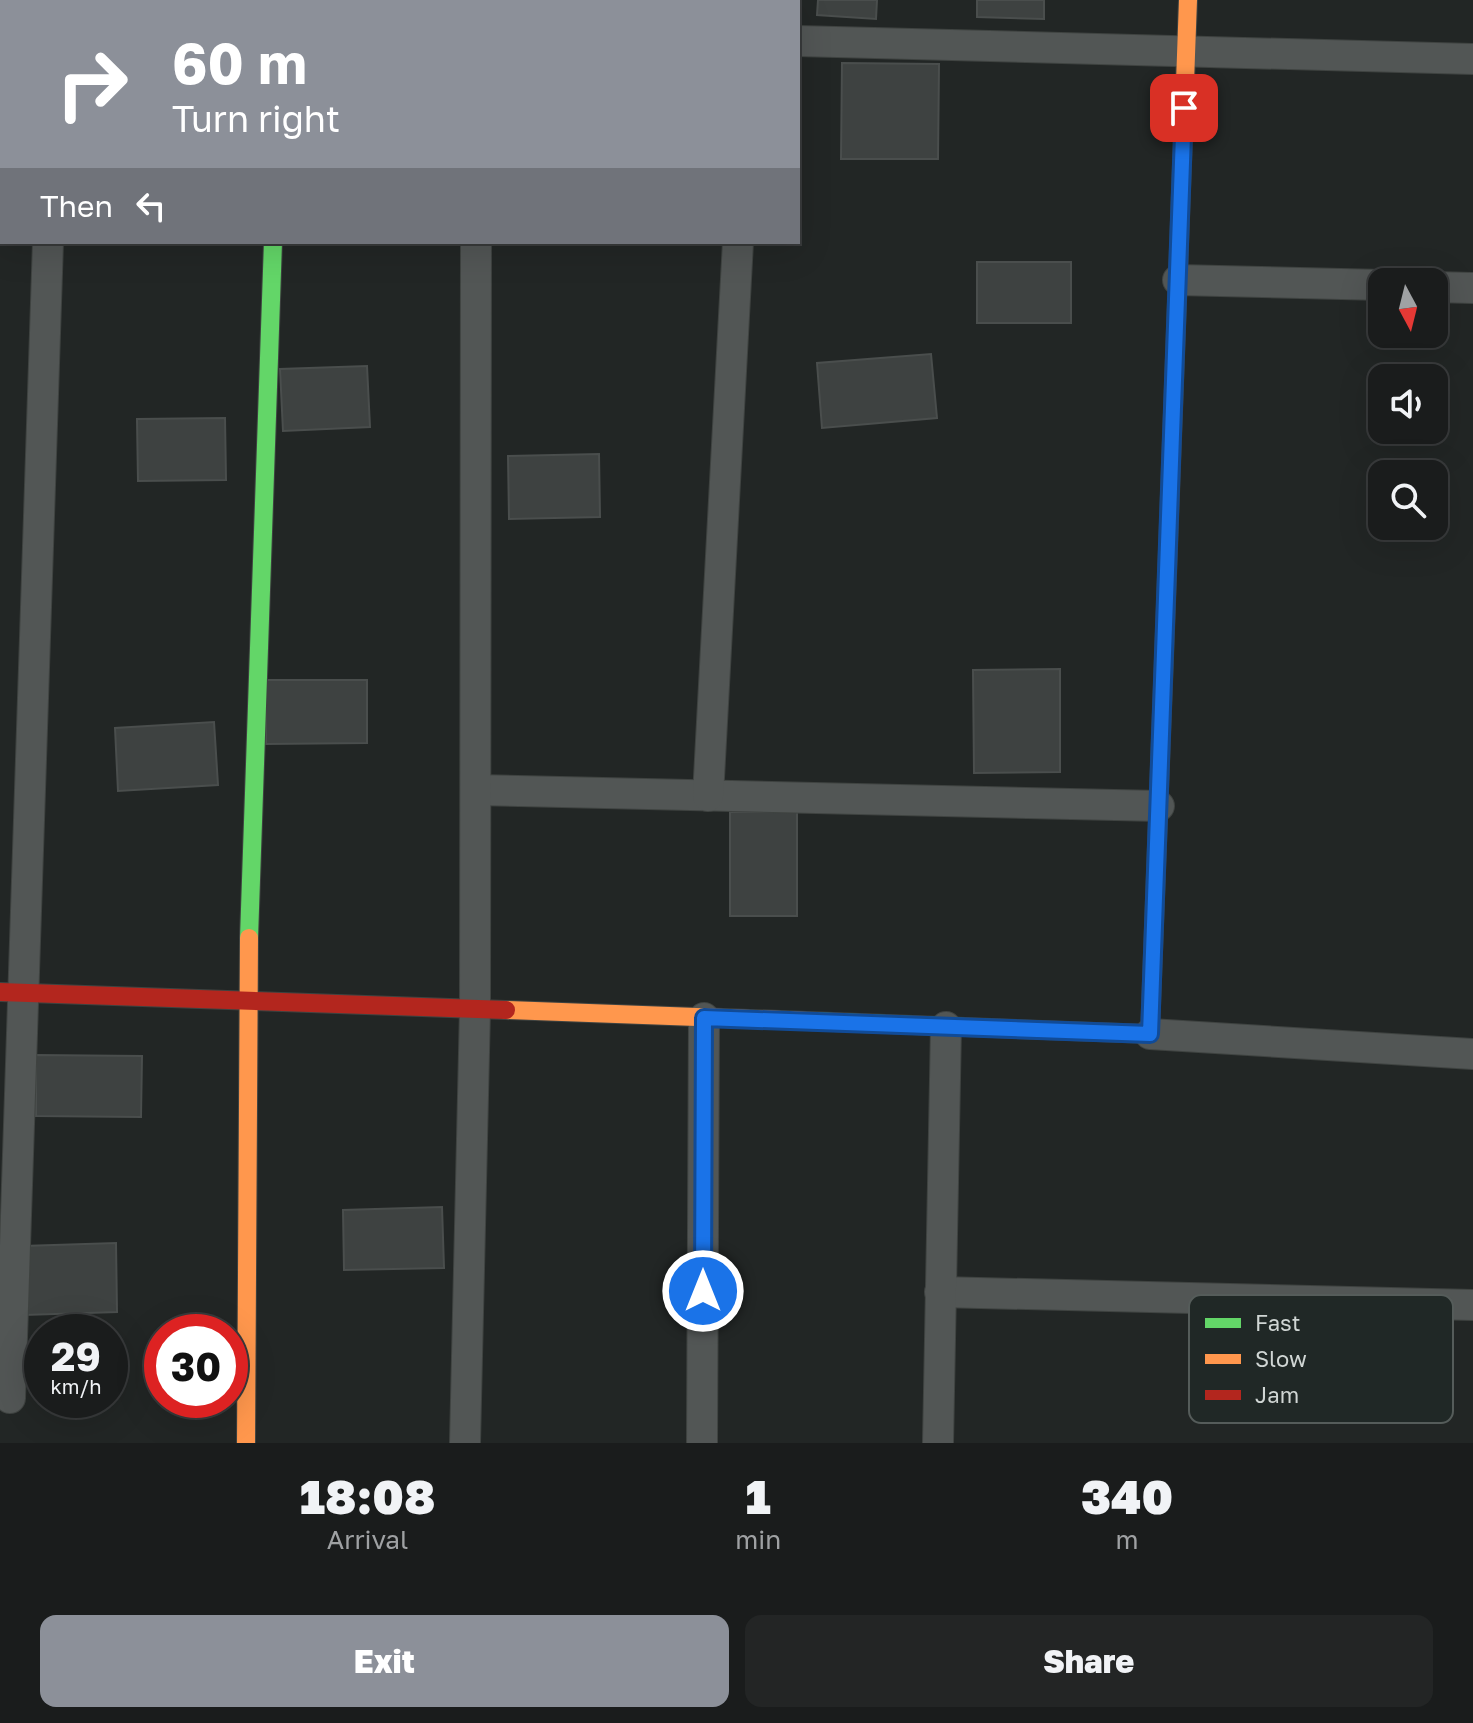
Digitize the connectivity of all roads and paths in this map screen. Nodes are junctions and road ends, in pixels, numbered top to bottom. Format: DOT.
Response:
graph roads {
  1 [pos="1188,0"];
  2 [pos="800,41"];
  3 [pos="1186,51"];
  4 [pos="1473,59"];
  5 [pos="48,244"];
  6 [pos="273,244"];
  7 [pos="476,244"];
  8 [pos="738,244"];
  9 [pos="1178,280"];
  10 [pos="1368,285"];
  11 [pos="1448,287"];
  12 [pos="1473,288"];
  13 [pos="476,790"];
  14 [pos="708,796"];
  15 [pos="1159,806"];
  16 [pos="10,993"];
  17 [pos="247,1001"];
  18 [pos="475,1009"];
  19 [pos="704,1018"];
  20 [pos="946,1027"];
  21 [pos="1150,1034"];
  22 [pos="1473,1054"];
  23 [pos="940,1292"];
  24 [pos="1189,1298"];
  25 [pos="1453,1305"];
  26 [pos="1473,1305"];
  27 [pos="10,1398"];
  28 [pos="246,1443"];
  29 [pos="465,1443"];
  30 [pos="702,1443"];
  31 [pos="938,1443"];
  1 -- 3 [label="street"];
  2 -- 3 [label="street"];
  3 -- 4 [label="street"];
  3 -- 9 [label="street"];
  5 -- 16 [label="street"];
  6 -- 17 [label="street"];
  7 -- 13 [label="street"];
  8 -- 14 [label="street"];
  9 -- 10 [label="street"];
  9 -- 15 [label="street"];
  11 -- 12 [label="street"];
  13 -- 14 [label="street"];
  13 -- 18 [label="street"];
  14 -- 15 [label="street"];
  15 -- 21 [label="street"];
  16 -- 17 [label="street"];
  16 -- 27 [label="street"];
  17 -- 18 [label="street"];
  17 -- 28 [label="street"];
  18 -- 19 [label="street"];
  18 -- 29 [label="street"];
  19 -- 20 [label="street"];
  19 -- 30 [label="street"];
  20 -- 21 [label="street"];
  20 -- 23 [label="street"];
  21 -- 22 [label="street"];
  23 -- 24 [label="street"];
  23 -- 31 [label="street"];
  25 -- 26 [label="street"];
}
